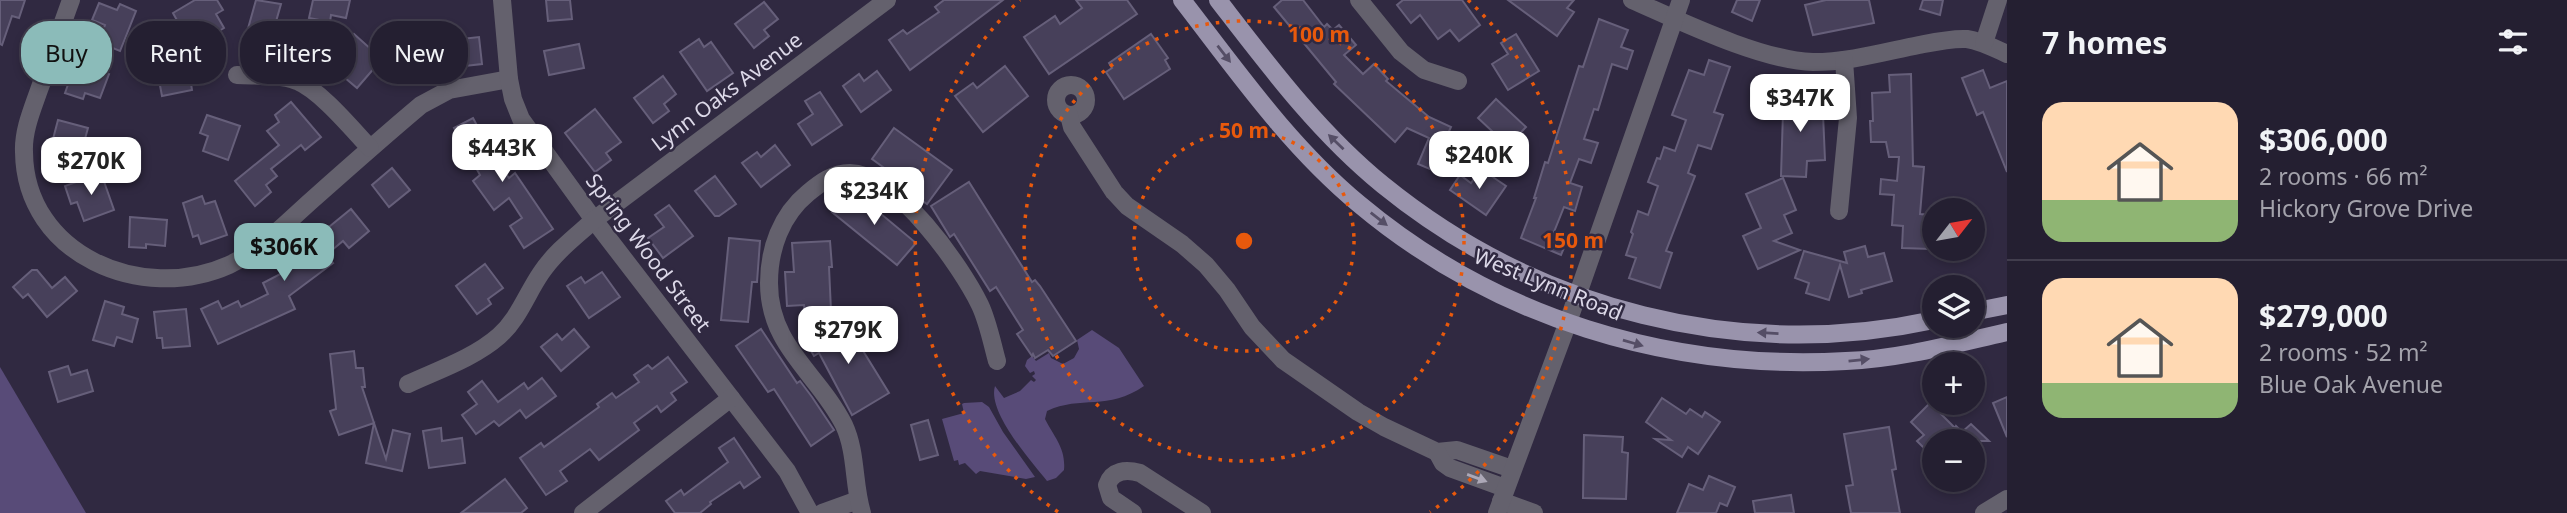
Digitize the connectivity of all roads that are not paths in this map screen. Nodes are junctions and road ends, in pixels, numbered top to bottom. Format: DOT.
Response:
graph roads {
  1 [pos="71,0"];
  2 [pos="502,0"];
  3 [pos="887,0"];
  4 [pos="1182,0"];
  5 [pos="1218,0"];
  6 [pos="1359,0"];
  7 [pos="1632,0"];
  8 [pos="1681,0"];
  9 [pos="1998,0"];
  10 [pos="1673,18"];
  11 [pos="1984,43"];
  12 [pos="2007,54"];
  13 [pos="1844,60"];
  14 [pos="237,75"];
  15 [pos="509,79"];
  16 [pos="1458,82"];
  17 [pos="1069,115"];
  18 [pos="370,148"];
  19 [pos="1839,211"];
  20 [pos="594,220"];
  21 [pos="1577,296"];
  22 [pos="2007,305"];
  23 [pos="1985,309"];
  24 [pos="1569,322"];
  25 [pos="1922,322"];
  26 [pos="2007,332"];
  27 [pos="997,361"];
  28 [pos="408,384"];
  29 [pos="731,398"];
  30 [pos="1437,452"];
  31 [pos="1512,469"];
  32 [pos="2007,499"];
  33 [pos="1501,501"];
  34 [pos="860,506"];
  35 [pos="583,513"];
  36 [pos="810,513"];
  37 [pos="822,513"];
  38 [pos="1133,513"];
  39 [pos="1202,513"];
  40 [pos="1534,513"];
  41 [pos="1984,513"];
  1 -- 18 [label="street"];
  2 -- 15 [label="street, Spring Wood Street"];
  3 -- 20 [label="street, Lynn Oaks Avenue"];
  4 -- 24 [label="main road, West Lynn Road, one-way"];
  21 -- 5 [label="main road, West Lynn Road, one-way"];
  6 -- 16 [label="street"];
  7 -- 10 [label="street"];
  8 -- 10 [label="street"];
  9 -- 11 [label="street"];
  10 -- 13 [label="street"];
  10 -- 21 [label="street"];
  11 -- 12 [label="street"];
  11 -- 13 [label="street"];
  13 -- 19 [label="street"];
  14 -- 18 [label="street"];
  15 -- 18 [label="street"];
  15 -- 20 [label="street, Spring Wood Street"];
  17 -- 30 [label="street"];
  20 -- 28 [label="street, Lynn Oaks Avenue"];
  20 -- 29 [label="street, Spring Wood Street"];
  21 -- 24 [label="street"];
  25 -- 21 [label="main road, West Lynn Road, one-way"];
  22 -- 23 [label="main road"];
  24 -- 26 [label="main road, West Lynn Road, one-way"];
  24 -- 31 [label="street"];
  27 -- 34 [label="street"];
  29 -- 35 [label="street"];
  29 -- 36 [label="street, Spring Wood Street"];
  30 -- 31 [label="street"];
  30 -- 33 [label="street, one-way"];
  31 -- 33 [label="street"];
  32 -- 41 [label="street"];
  33 -- 40 [label="street"];
  34 -- 37 [label="street"];
  38 -- 39 [label="street"];
}
